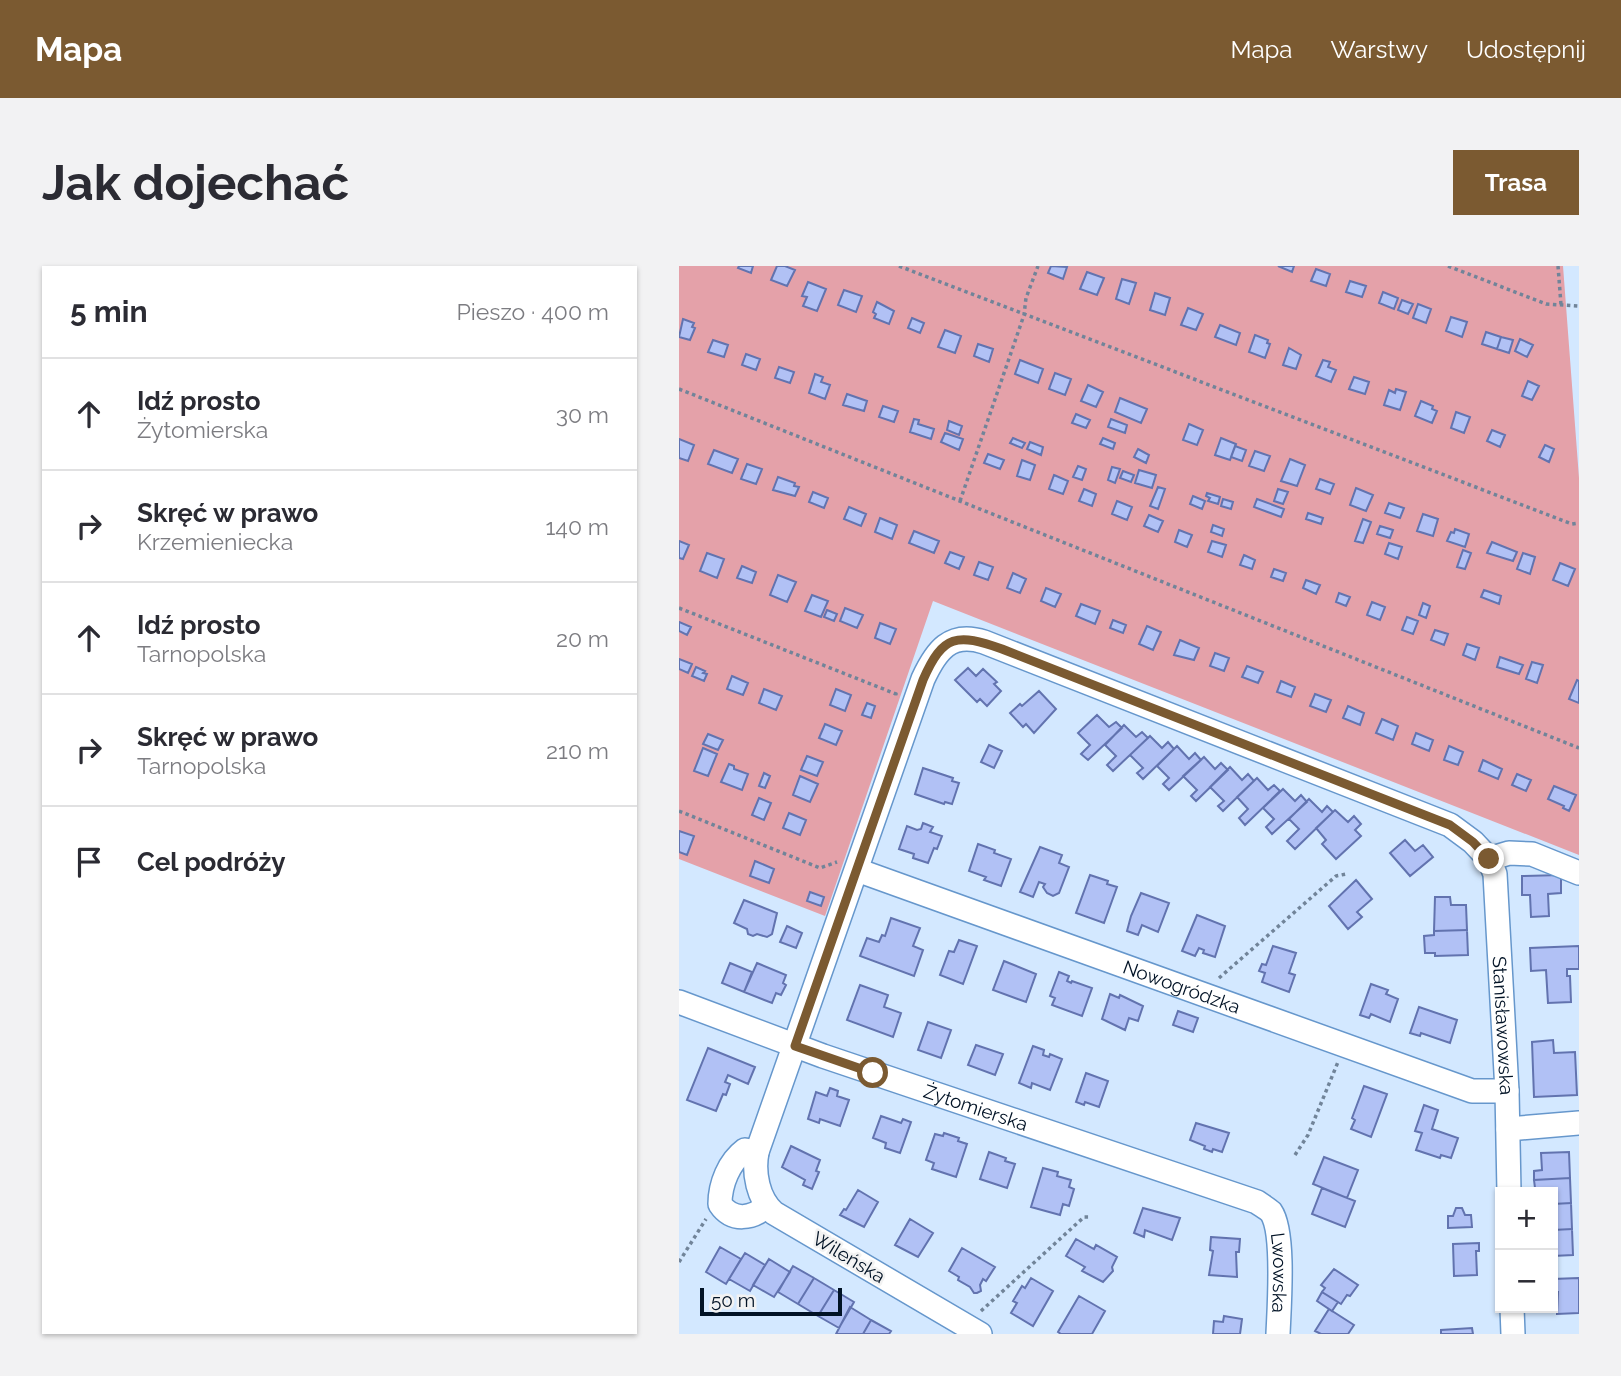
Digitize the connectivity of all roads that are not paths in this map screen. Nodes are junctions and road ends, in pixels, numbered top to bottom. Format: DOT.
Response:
graph roads {
  1 [pos="1489,859"];
  2 [pos="848,865"];
  3 [pos="1579,873"];
  4 [pos="679,1002"];
  5 [pos="795,1046"];
  6 [pos="1507,1091"];
  7 [pos="1579,1123"];
  8 [pos="1508,1129"];
  9 [pos="757,1152"];
  10 [pos="1509,1187"];
  11 [pos="767,1206"];
  12 [pos="1271,1212"];
  13 [pos="1512,1313"];
  14 [pos="973,1330"];
  15 [pos="1279,1334"];
  16 [pos="1513,1334"];
  1 -- 2 [label="street"];
  1 -- 3 [label="street"];
  1 -- 6 [label="street, Stanisławowska"];
  2 -- 5 [label="street"];
  2 -- 6 [label="street, Nowogródzka"];
  4 -- 5 [label="street, Żytomierska"];
  5 -- 9 [label="street"];
  5 -- 12 [label="street, Żytomierska"];
  6 -- 8 [label="street, Stanisławowska"];
  7 -- 8 [label="street"];
  8 -- 10 [label="street, Stanisławowska"];
  9 -- 11 [label="street"];
  9 -- 11 [label="street"];
  11 -- 14 [label="street, Wileńska"];
  12 -- 15 [label="street, Lwowska"];
  13 -- 16 [label="street"];
}
